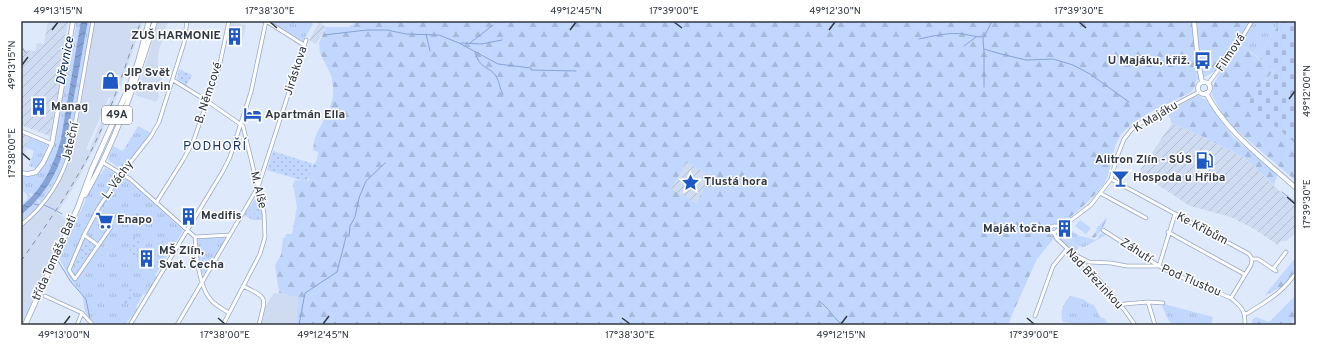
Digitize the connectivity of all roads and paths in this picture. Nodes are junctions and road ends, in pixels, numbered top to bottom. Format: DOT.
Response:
graph roads {
  1 [pos="73,21"];
  2 [pos="94,21"];
  3 [pos="149,21"];
  4 [pos="155,21"];
  5 [pos="187,21"];
  6 [pos="229,21"];
  7 [pos="266,21"];
  8 [pos="1194,21"];
  9 [pos="1252,21"];
  10 [pos="306,40"];
  11 [pos="304,45"];
  12 [pos="173,80"];
  13 [pos="1202,82"];
  14 [pos="1208,84"];
  15 [pos="1199,92"];
  16 [pos="1206,93"];
  17 [pos="207,101"];
  18 [pos="241,124"];
  19 [pos="21,132"];
  20 [pos="52,144"];
  21 [pos="96,159"];
  22 [pos="102,162"];
  23 [pos="254,171"];
  24 [pos="264,171"];
  25 [pos="21,173"];
  26 [pos="122,174"];
  27 [pos="1111,179"];
  28 [pos="258,187"];
  29 [pos="1296,188"];
  30 [pos="1100,192"];
  31 [pos="251,200"];
  32 [pos="156,202"];
  33 [pos="262,202"];
  34 [pos="78,207"];
  35 [pos="1175,214"];
  36 [pos="1146,218"];
  37 [pos="21,225"];
  38 [pos="1063,226"];
  39 [pos="111,227"];
  40 [pos="187,230"];
  41 [pos="1103,230"];
  42 [pos="1168,232"];
  43 [pos="1054,233"];
  44 [pos="84,235"];
  45 [pos="230,236"];
  46 [pos="195,237"];
  47 [pos="98,245"];
  48 [pos="1067,249"];
  49 [pos="1286,252"];
  50 [pos="1073,254"];
  51 [pos="1252,259"];
  52 [pos="1159,266"];
  53 [pos="1244,274"];
  54 [pos="1296,274"];
  55 [pos="202,282"];
  56 [pos="244,286"];
  57 [pos="45,296"];
  58 [pos="1231,298"];
  59 [pos="1148,302"];
  60 [pos="1163,303"];
  61 [pos="1121,306"];
  62 [pos="82,313"];
  63 [pos="229,313"];
  64 [pos="1245,314"];
  65 [pos="1035,316"];
  66 [pos="26,325"];
  67 [pos="77,325"];
  68 [pos="93,325"];
  69 [pos="130,325"];
  70 [pos="177,325"];
  71 [pos="223,325"];
  72 [pos="259,325"];
  73 [pos="1135,325"];
  74 [pos="1155,325"];
  75 [pos="1245,325"];
  1 -- 20 [label="main road"];
  2 -- 37 [label="street, Jateční"];
  3 -- 21 [label="main road, třída Tomáše Bati / 49A"];
  4 -- 22 [label="main road, třída Tomáše Bati / 49A"];
  5 -- 12 [label="street, L. Váchy"];
  6 -- 17 [label="street, B. Němcové"];
  7 -- 11 [label="street"];
  7 -- 18 [label="street"];
  8 -- 13 [label="main road"];
  9 -- 14 [label="street, Filmová"];
  10 -- 11 [label="street, Jiráskova"];
  11 -- 24 [label="street, Jiráskova"];
  12 -- 17 [label="street"];
  12 -- 26 [label="street, L. Váchy"];
  13 -- 14 [label="main road"];
  13 -- 15 [label="main road"];
  14 -- 16 [label="main road"];
  15 -- 16 [label="main road"];
  15 -- 27 [label="street, K Majáku"];
  16 -- 29 [label="main road"];
  17 -- 18 [label="street"];
  17 -- 32 [label="street, B. Němcové"];
  18 -- 23 [label="street, M. Alše"];
  18 -- 40 [label="street"];
  19 -- 20 [label="street"];
  20 -- 25 [label="main road"];
  21 -- 22 [label="main road"];
  21 -- 34 [label="main road, třída Tomáše Bati / 49A"];
  22 -- 26 [label="street"];
  22 -- 34 [label="main road, třída Tomáše Bati / 49A"];
  23 -- 24 [label="street"];
  23 -- 28 [label="street, M. Alše"];
  24 -- 28 [label="street, Jiráskova"];
  26 -- 32 [label="street"];
  26 -- 44 [label="street, L. Váchy"];
  27 -- 30 [label="street, K Majáku"];
  27 -- 35 [label="street, Ke Křibům"];
  28 -- 31 [label="street, Jiráskova"];
  28 -- 33 [label="street, M. Alše"];
  30 -- 36 [label="street"];
  30 -- 38 [label="street, K Majáku"];
  31 -- 33 [label="street"];
  31 -- 45 [label="street, Jiráskova"];
  32 -- 40 [label="street"];
  33 -- 56 [label="street, M. Alše"];
  34 -- 66 [label="main road, třída Tomáše Bati / 49A"];
  35 -- 42 [label="street, Záhutí"];
  35 -- 51 [label="street, Ke Křibům"];
  38 -- 43 [label="street, K Majáku"];
  38 -- 43 [label="street"];
  39 -- 47 [label="street, L. Váchy"];
  40 -- 46 [label="street"];
  40 -- 69 [label="street"];
  41 -- 52 [label="street, Záhutí"];
  42 -- 52 [label="street, Záhutí"];
  42 -- 53 [label="street"];
  43 -- 48 [label="street, Nad Březinkou"];
  44 -- 47 [label="street"];
  44 -- 47 [label="street, L. Váchy"];
  45 -- 46 [label="street"];
  45 -- 55 [label="street, Jiráskova"];
  46 -- 55 [label="street"];
  48 -- 50 [label="street, Nad Březinkou"];
  48 -- 65 [label="street"];
  49 -- 51 [label="street, Ke Křibům"];
  50 -- 52 [label="street, Pod Tlustou"];
  50 -- 61 [label="street, Nad Březinkou"];
  51 -- 53 [label="street"];
  52 -- 58 [label="street, Pod Tlustou"];
  53 -- 58 [label="street"];
  54 -- 64 [label="street"];
  55 -- 63 [label="street"];
  55 -- 70 [label="street, Jiráskova"];
  56 -- 63 [label="street, M. Alše"];
  56 -- 72 [label="street"];
  57 -- 62 [label="street"];
  58 -- 64 [label="street, Pod Tlustou"];
  59 -- 60 [label="street"];
  59 -- 61 [label="street"];
  59 -- 74 [label="street"];
  61 -- 73 [label="street, Nad Březinkou"];
  62 -- 67 [label="street"];
  62 -- 68 [label="street"];
  63 -- 71 [label="street, M. Alše"];
  64 -- 75 [label="street"];
}
